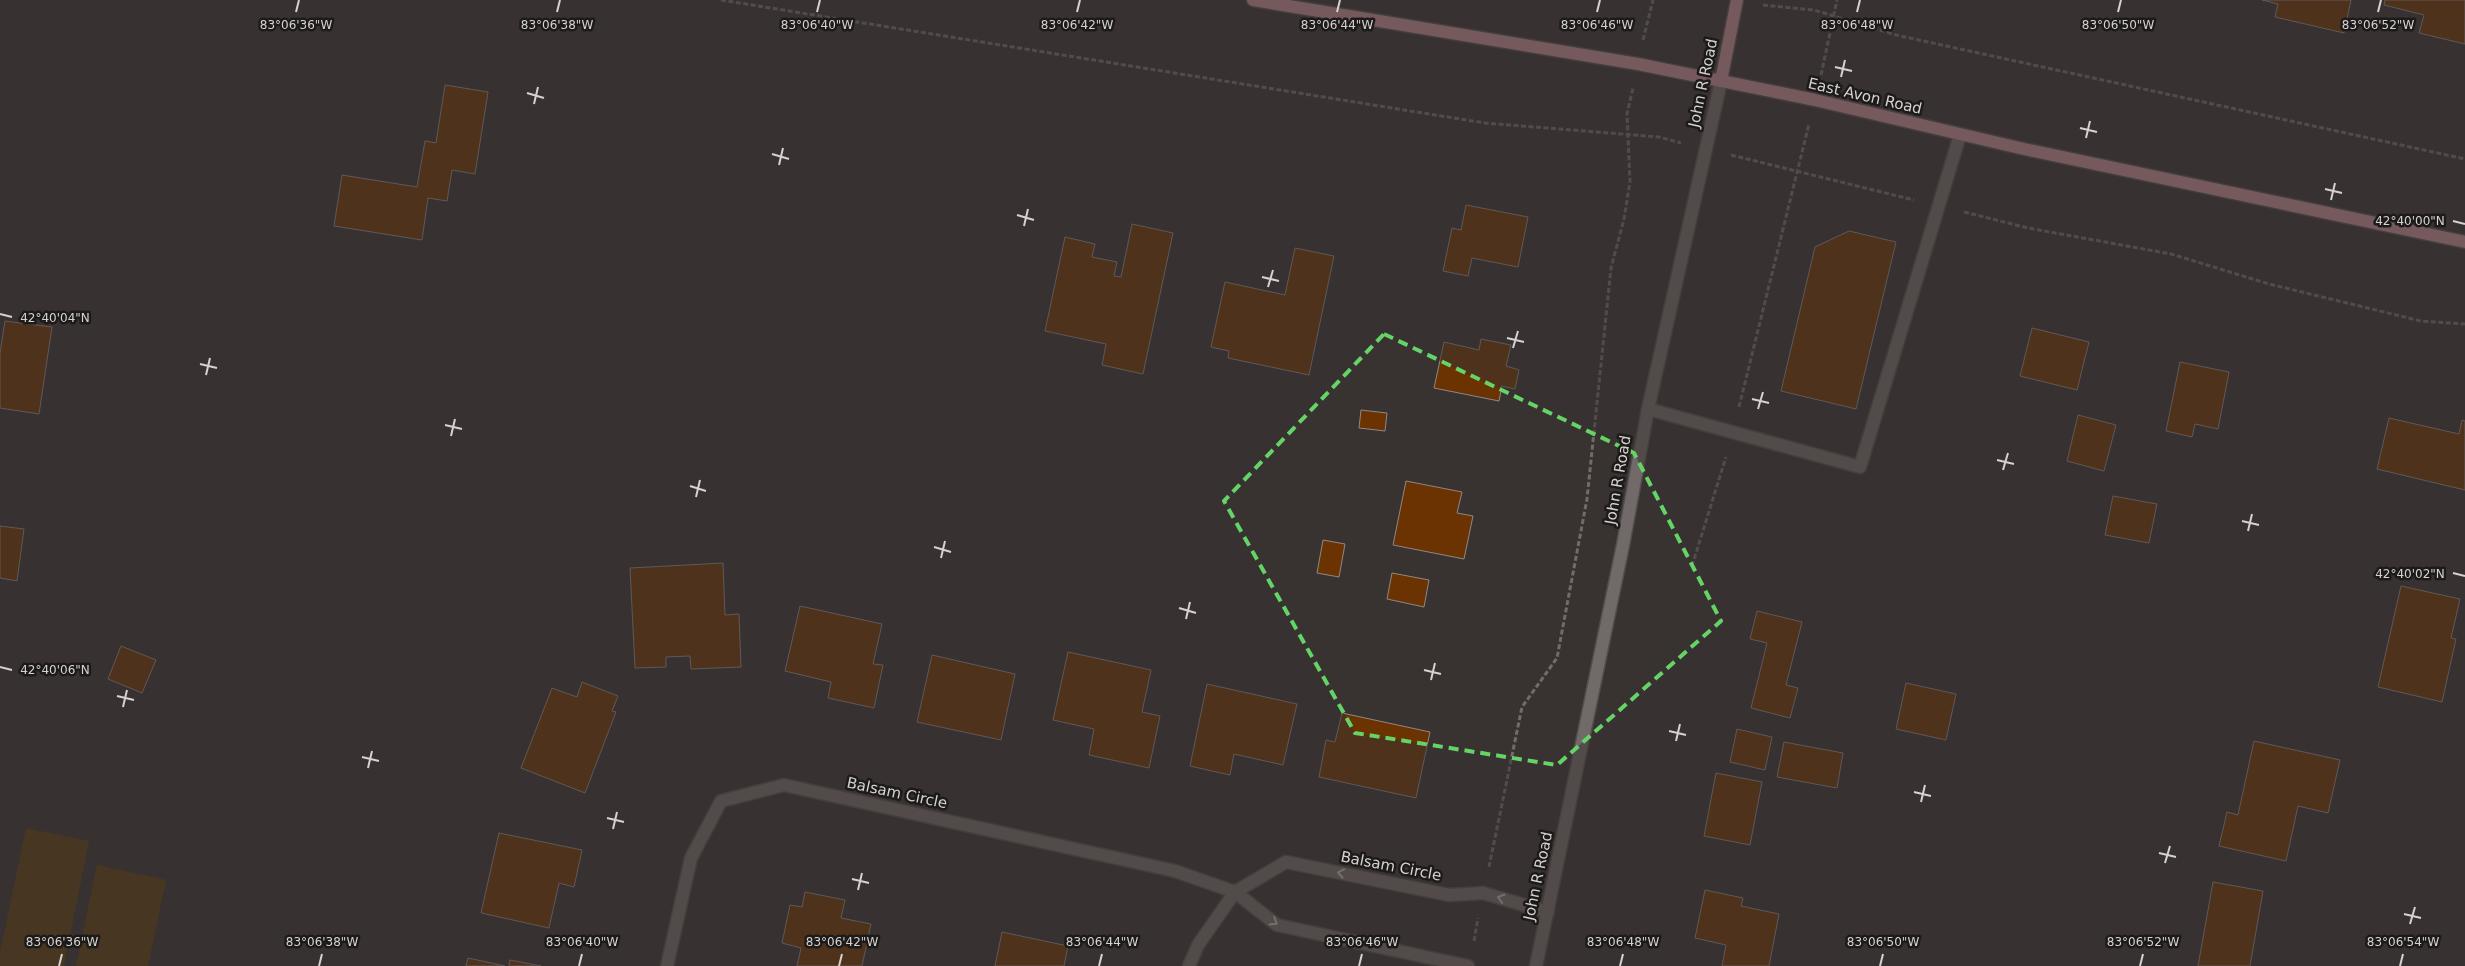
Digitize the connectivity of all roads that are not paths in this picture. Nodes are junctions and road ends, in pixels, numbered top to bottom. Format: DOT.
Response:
graph roads {
  1 [pos="1253,0"];
  2 [pos="1738,0"];
  3 [pos="1721,81"];
  4 [pos="1960,135"];
  5 [pos="2465,242"];
  6 [pos="1648,409"];
  7 [pos="1235,892"];
  8 [pos="1548,912"];
  9 [pos="667,966"];
  10 [pos="1189,966"];
  11 [pos="1468,966"];
  12 [pos="1536,966"];
  1 -- 3 [label="main road, East Avon Road"];
  2 -- 3 [label="main road, John R Road"];
  3 -- 4 [label="main road, East Avon Road"];
  3 -- 6 [label="street, John R Road"];
  4 -- 5 [label="main road, East Avon Road"];
  4 -- 6 [label="street"];
  6 -- 8 [label="street, John R Road"];
  8 -- 7 [label="street, Balsam Circle, one-way"];
  7 -- 9 [label="street, Balsam Circle"];
  7 -- 10 [label="street, Balsam Circle"];
  7 -- 11 [label="street, Balsam Circle, one-way"];
  8 -- 12 [label="street, John R Road"];
}
